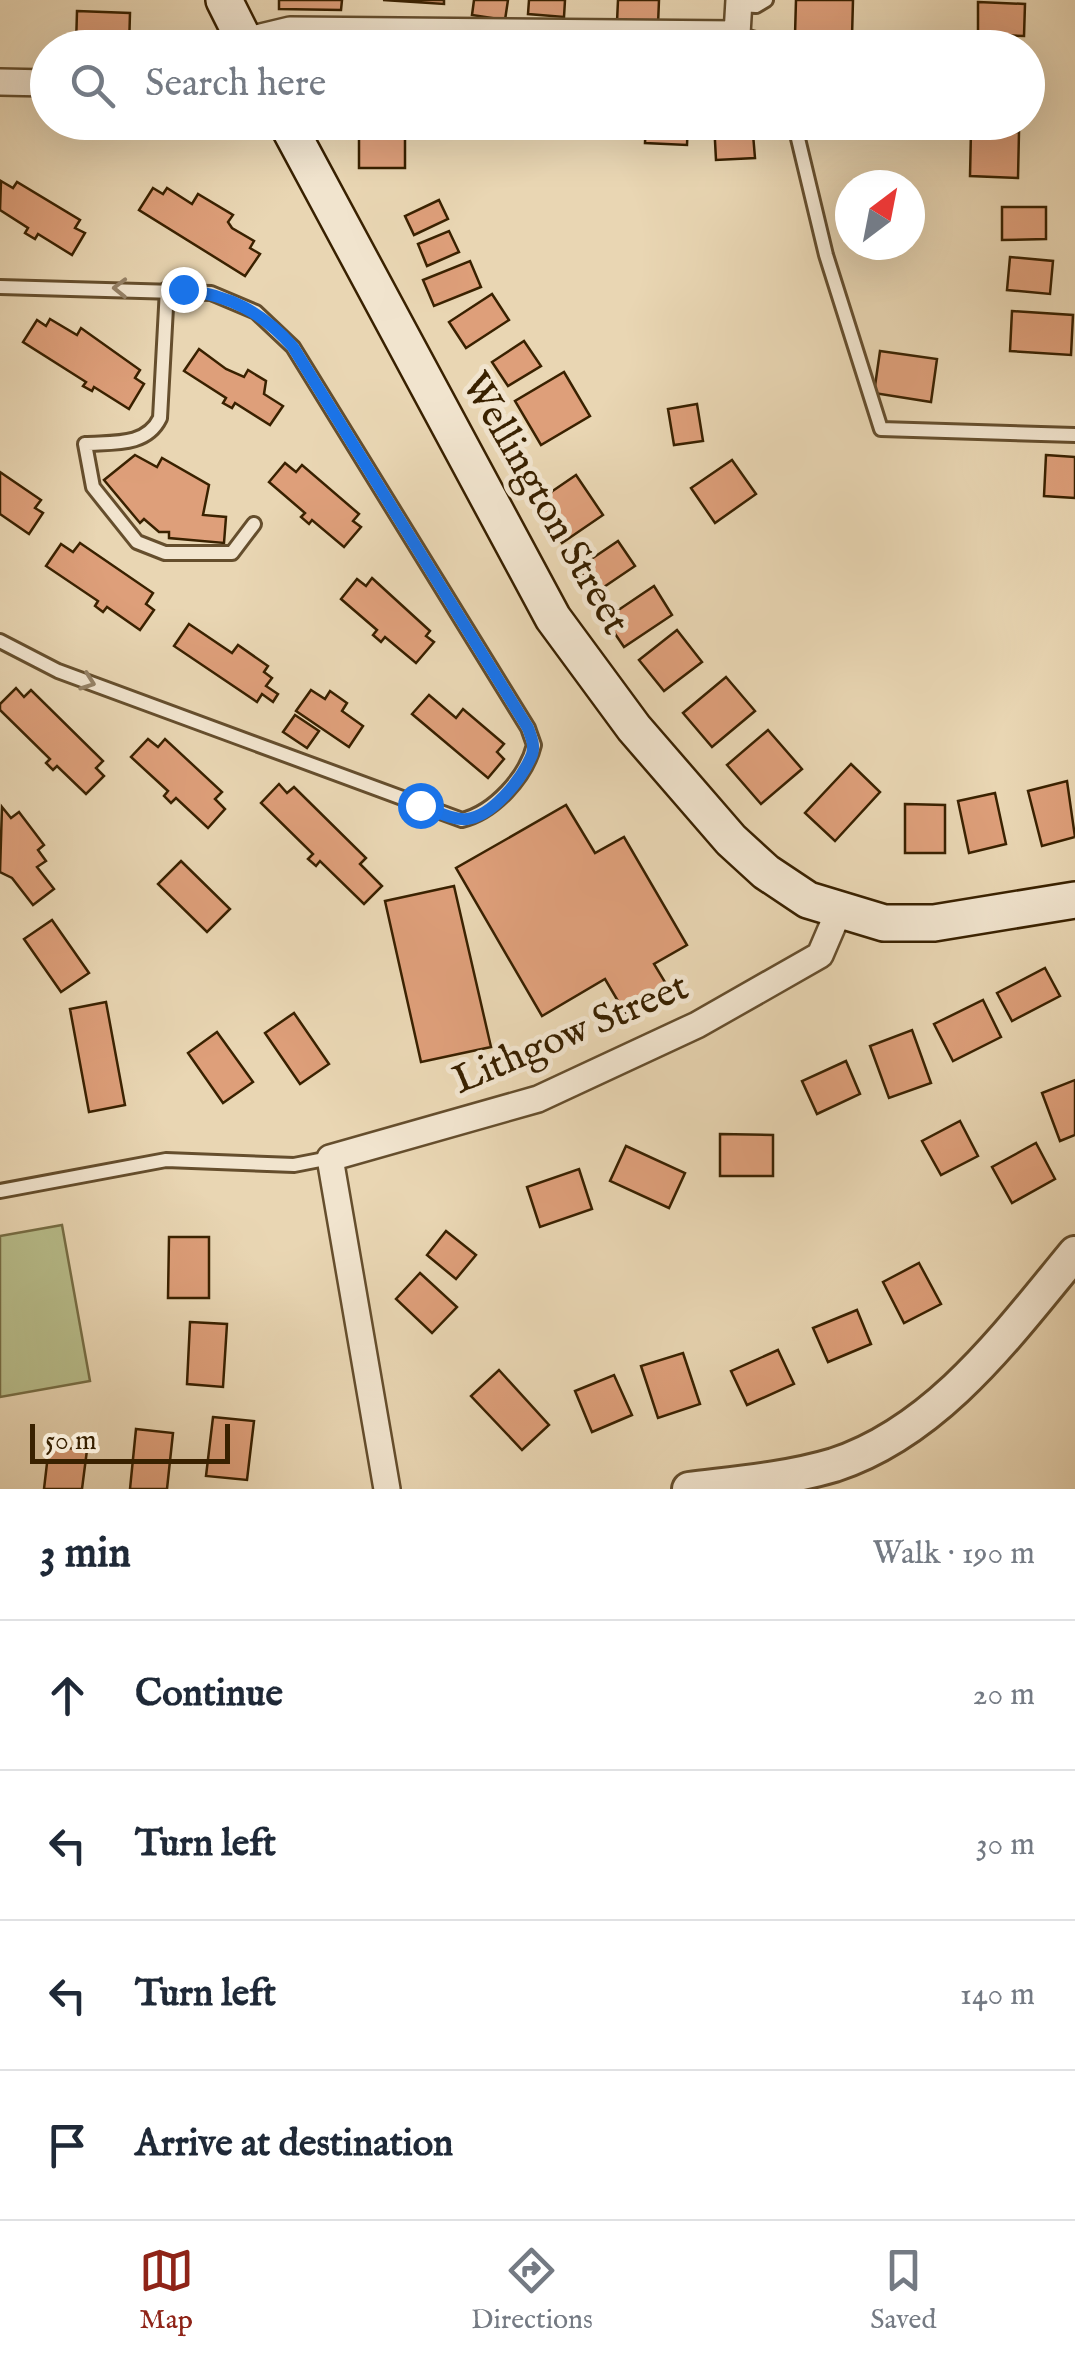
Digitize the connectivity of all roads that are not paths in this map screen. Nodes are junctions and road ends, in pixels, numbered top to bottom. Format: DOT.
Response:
graph roads {
  1 [pos="224,0"];
  2 [pos="766,0"];
  3 [pos="739,2"];
  4 [pos="239,30"];
  5 [pos="737,30"];
  6 [pos="0,82"];
  7 [pos="30,83"];
  8 [pos="296,140"];
  9 [pos="798,140"];
  10 [pos="0,287"];
  11 [pos="167,289"];
  12 [pos="1075,435"];
  13 [pos="254,524"];
  14 [pos="0,640"];
  15 [pos="1075,900"];
  16 [pos="838,913"];
  17 [pos="330,1158"];
  18 [pos="0,1190"];
  19 [pos="1075,1253"];
  20 [pos="388,1489"];
  21 [pos="689,1489"];
  1 -- 4 [label="main road"];
  2 -- 3 [label="lane"];
  3 -- 5 [label="street"];
  6 -- 7 [label="street"];
  8 -- 16 [label="main road, Wellington Street"];
  9 -- 12 [label="lane"];
  11 -- 10 [label="lane, one-way"];
  11 -- 13 [label="lane"];
  14 -- 11 [label="lane, one-way"];
  15 -- 16 [label="main road, Wellington Street"];
  16 -- 17 [label="street, Lithgow Street"];
  17 -- 18 [label="lane"];
  17 -- 20 [label="street"];
  19 -- 21 [label="street"];
}
